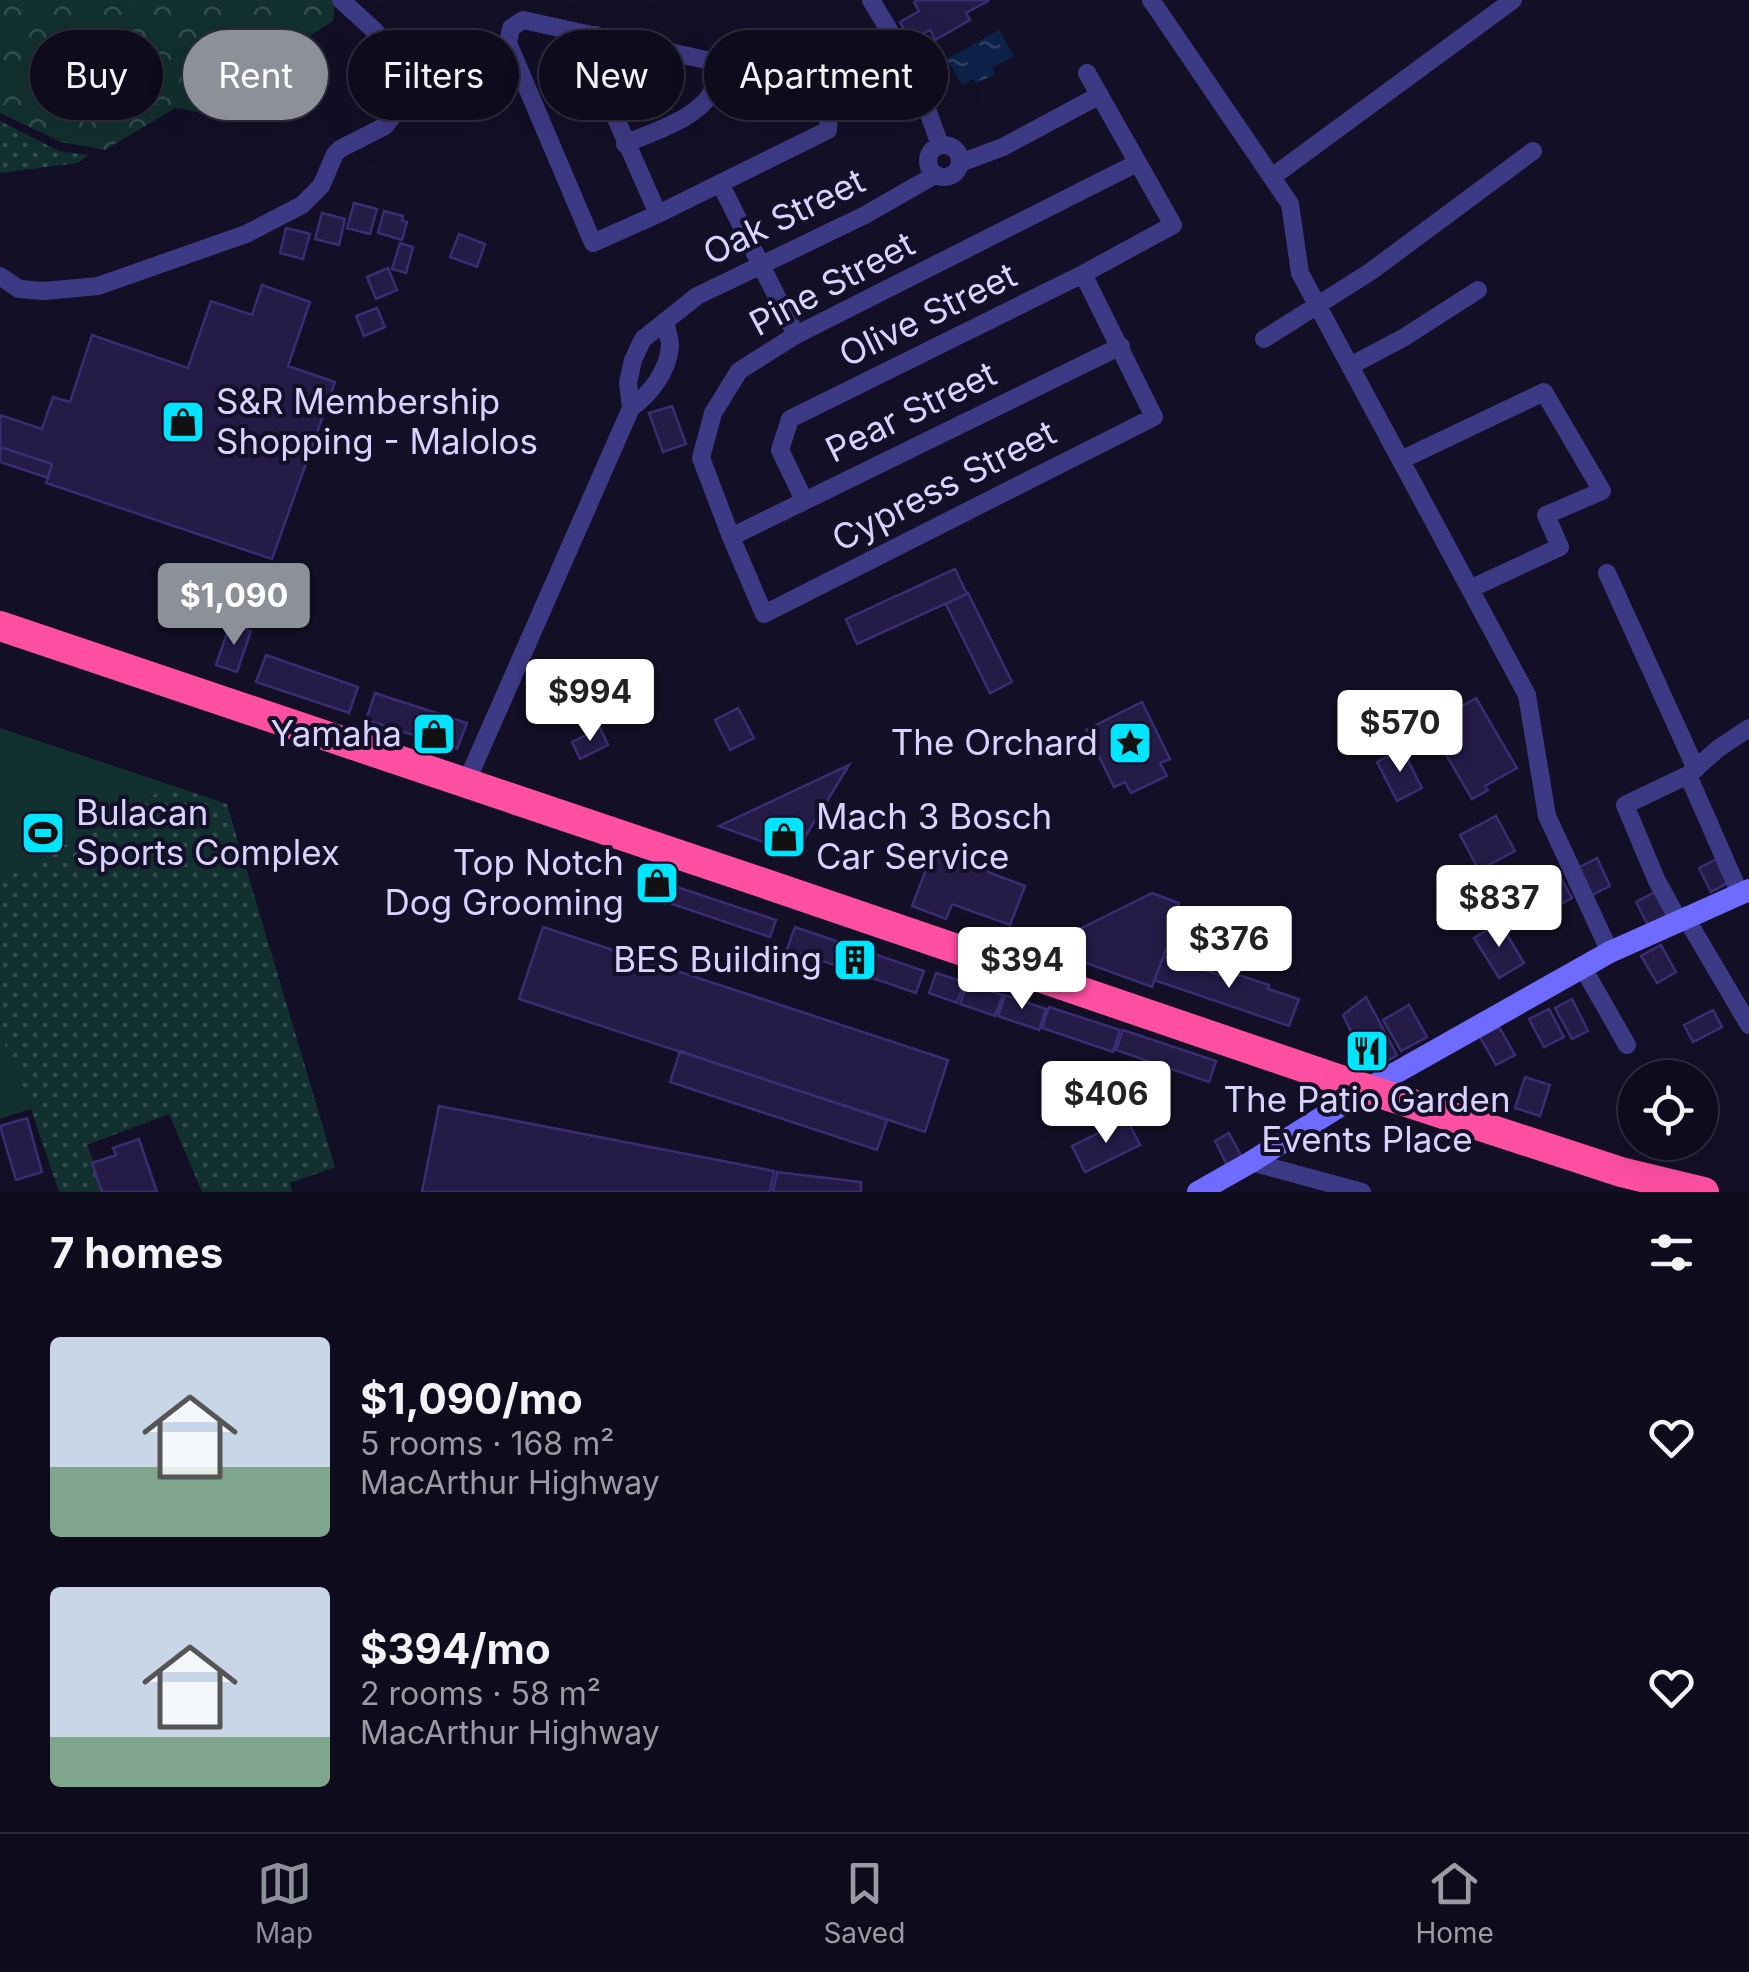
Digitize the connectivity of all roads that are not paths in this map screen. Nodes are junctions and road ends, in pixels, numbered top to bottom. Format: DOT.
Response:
graph roads {
  1 [pos="340,0"];
  2 [pos="871,0"];
  3 [pos="1150,0"];
  4 [pos="1513,0"];
  5 [pos="572,30"];
  6 [pos="1088,73"];
  7 [pos="1100,94"];
  8 [pos="704,102"];
  9 [pos="539,116"];
  10 [pos="541,120"];
  11 [pos="616,120"];
  12 [pos="829,120"];
  13 [pos="626,144"];
  14 [pos="940,145"];
  15 [pos="1533,151"];
  16 [pos="960,163"];
  17 [pos="1137,163"];
  18 [pos="935,175"];
  19 [pos="1272,178"];
  20 [pos="720,183"];
  21 [pos="658,214"];
  22 [pos="762,266"];
  23 [pos="1084,274"];
  24 [pos="0,276"];
  25 [pos="1478,290"];
  26 [pos="1318,305"];
  27 [pos="664,321"];
  28 [pos="796,335"];
  29 [pos="1264,339"];
  30 [pos="1121,346"];
  31 [pos="1350,366"];
  32 [pos="631,408"];
  33 [pos="1401,460"];
  34 [pos="804,500"];
  35 [pos="731,537"];
  36 [pos="1606,573"];
  37 [pos="1470,589"];
  38 [pos="764,614"];
  39 [pos="0,626"];
  40 [pos="1749,728"];
  41 [pos="1692,772"];
  42 [pos="466,783"];
  43 [pos="1744,892"];
  44 [pos="1682,920"];
  45 [pos="1610,952"];
  46 [pos="1583,968"];
  47 [pos="1749,1025"];
  48 [pos="1626,1044"];
  49 [pos="1366,1090"];
  50 [pos="1251,1162"];
  51 [pos="1198,1192"];
  52 [pos="1362,1192"];
  53 [pos="1704,1192"];
  1 -- 24 [label="street"];
  2 -- 14 [label="street"];
  3 -- 19 [label="street"];
  4 -- 19 [label="street"];
  5 -- 9 [label="street"];
  6 -- 7 [label="street"];
  7 -- 16 [label="street"];
  7 -- 17 [label="street"];
  8 -- 13 [label="street"];
  10 -- 21 [label="street"];
  11 -- 13 [label="street"];
  12 -- 20 [label="street"];
  13 -- 21 [label="street"];
  14 -- 16 [label="street"];
  14 -- 18 [label="street"];
  15 -- 26 [label="street"];
  16 -- 18 [label="street"];
  17 -- 23 [label="street, Olive Street"];
  17 -- 28 [label="street, Pine Street"];
  18 -- 22 [label="street, Oak Street"];
  19 -- 26 [label="street"];
  20 -- 21 [label="street"];
  20 -- 22 [label="street"];
  22 -- 27 [label="street, Oak Street"];
  22 -- 28 [label="street"];
  23 -- 30 [label="street"];
  23 -- 34 [label="street, Olive Street"];
  25 -- 31 [label="street"];
  26 -- 29 [label="street"];
  26 -- 31 [label="street"];
  27 -- 32 [label="street, Oak Street"];
  27 -- 32 [label="street"];
  28 -- 35 [label="street, Pine Street"];
  30 -- 34 [label="street, Pear Street"];
  30 -- 38 [label="street, Cypress Street"];
  31 -- 33 [label="street"];
  32 -- 42 [label="street"];
  33 -- 37 [label="street"];
  33 -- 37 [label="street"];
  34 -- 35 [label="street, Pear Street"];
  35 -- 38 [label="street, Pine Street"];
  36 -- 41 [label="street"];
  37 -- 45 [label="street"];
  39 -- 42 [label="highway"];
  40 -- 41 [label="street"];
  41 -- 43 [label="street"];
  41 -- 44 [label="street"];
  42 -- 49 [label="highway"];
  43 -- 44 [label="street"];
  44 -- 45 [label="street"];
  44 -- 47 [label="street"];
  45 -- 46 [label="street"];
  46 -- 48 [label="street"];
  46 -- 49 [label="street"];
  49 -- 50 [label="street"];
  49 -- 53 [label="highway"];
  50 -- 51 [label="street"];
  50 -- 52 [label="street"];
}
